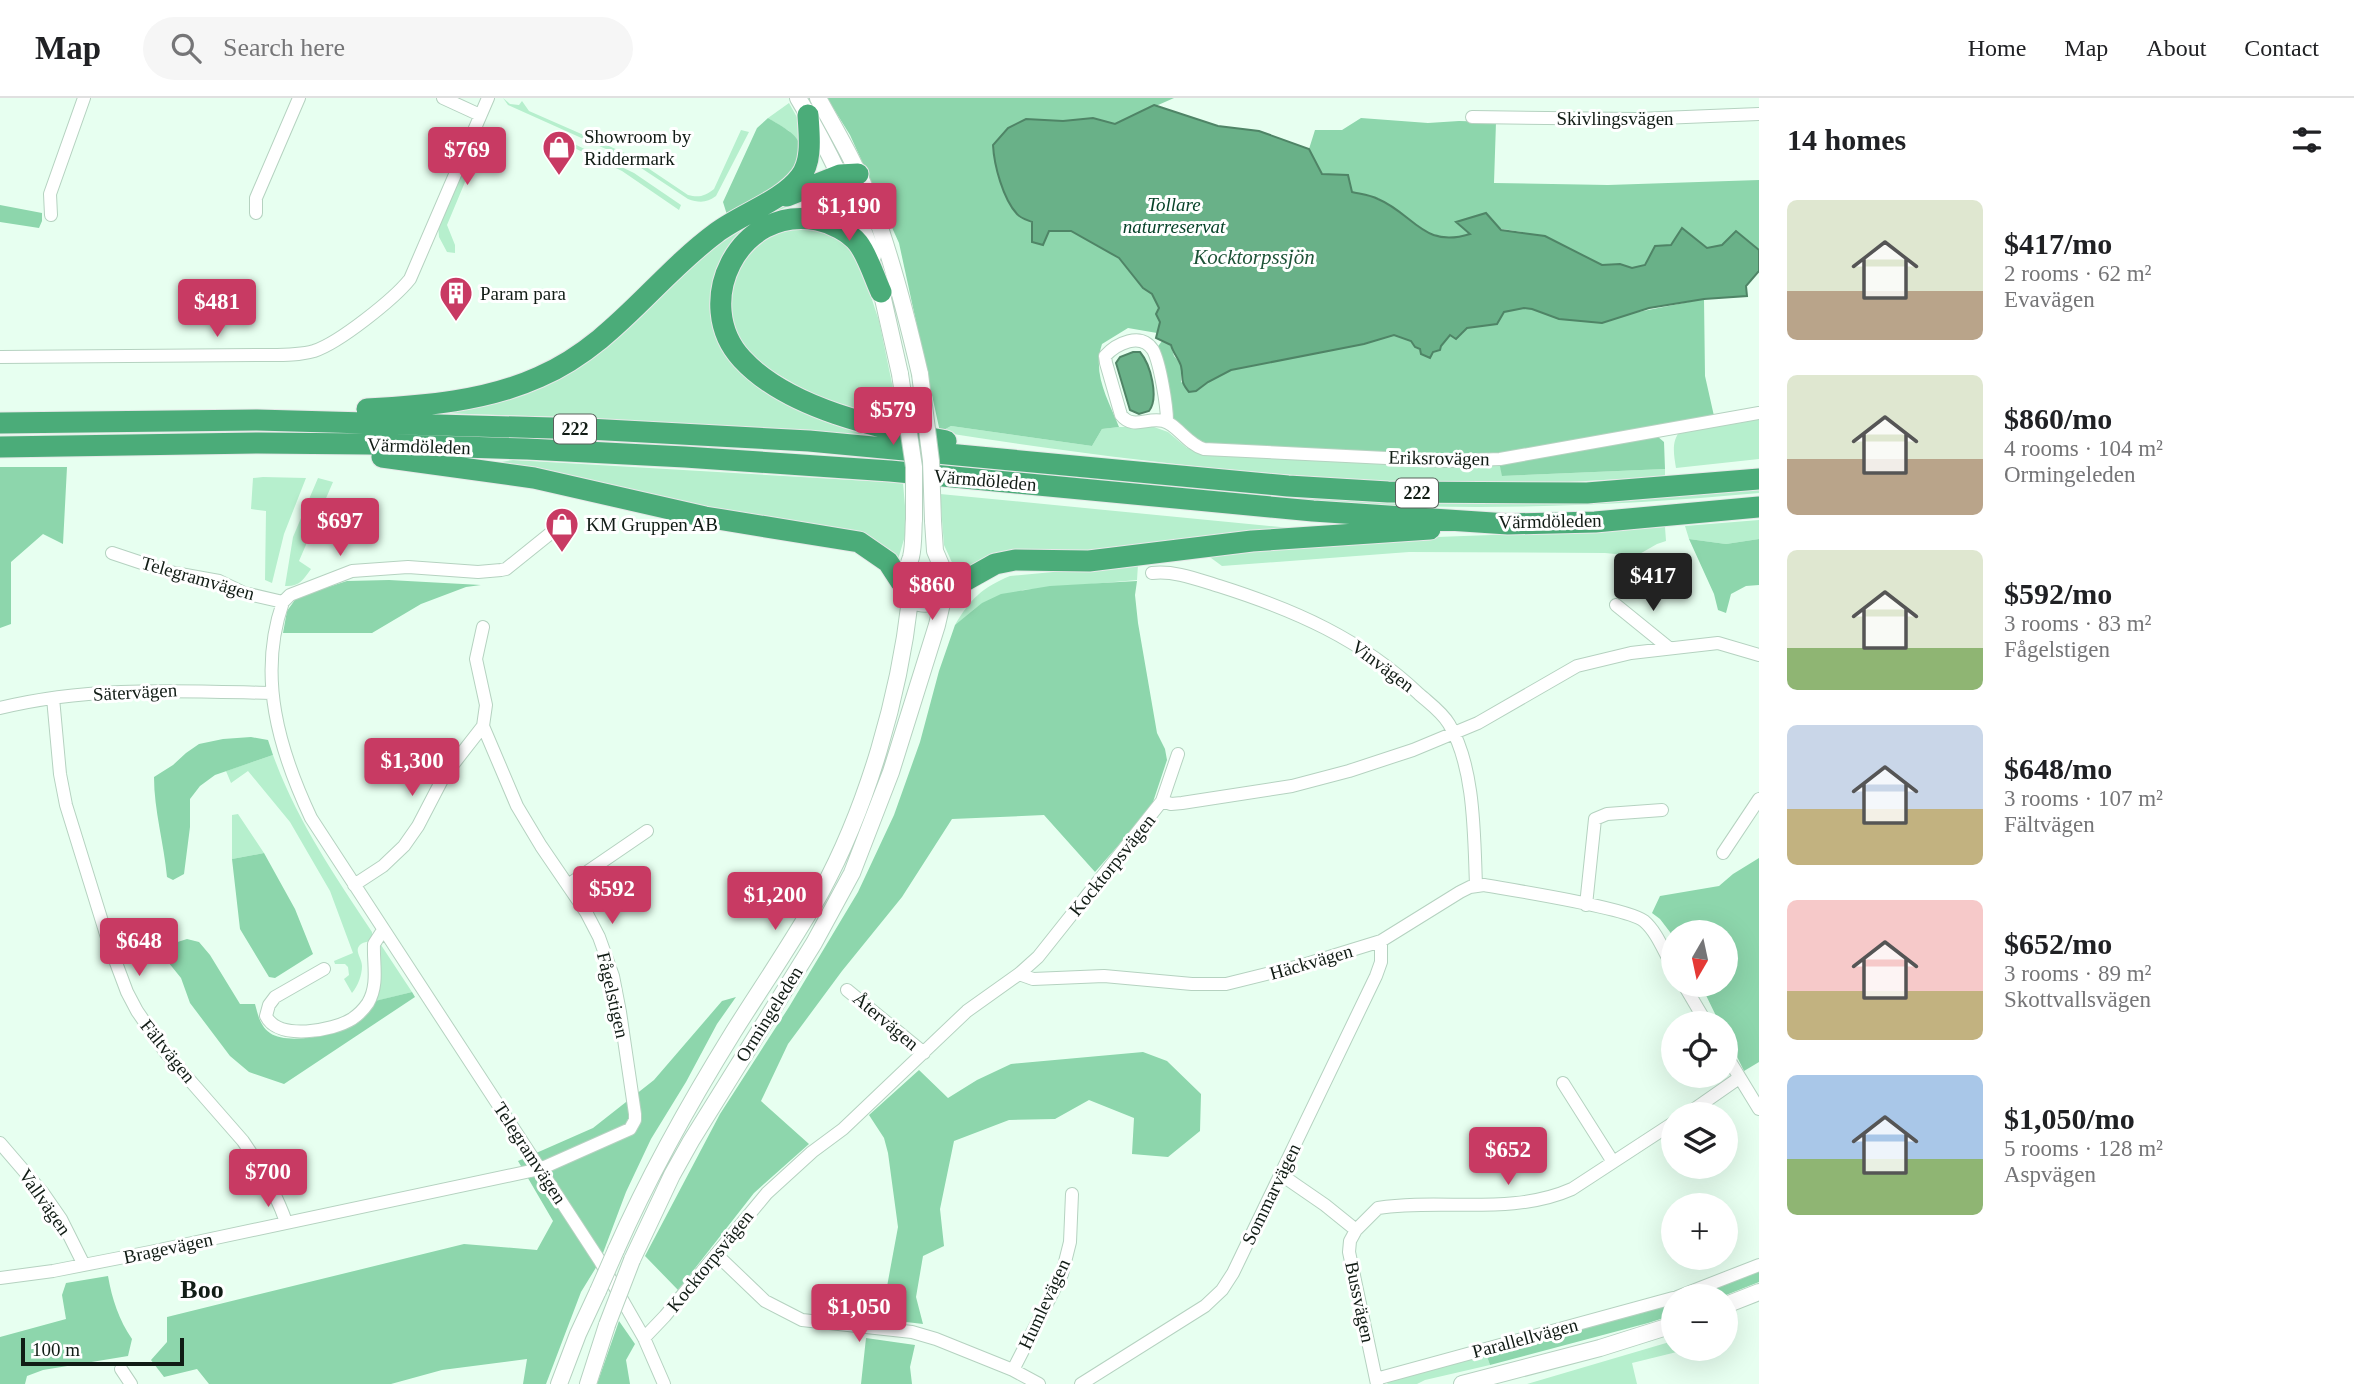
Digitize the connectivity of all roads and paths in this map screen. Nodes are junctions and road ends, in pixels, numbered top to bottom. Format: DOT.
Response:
graph roads {
  1 [pos="84,98"];
  2 [pos="299,98"];
  3 [pos="443,98"];
  4 [pos="488,98"];
  5 [pos="808,104"];
  6 [pos="1759,114"];
  7 [pos="480,115"];
  8 [pos="1472,117"];
  9 [pos="847,178"];
  10 [pos="750,211"];
  11 [pos="256,213"];
  12 [pos="51,215"];
  13 [pos="769,224"];
  14 [pos="881,292"];
  15 [pos="0,357"];
  16 [pos="1759,413"];
  17 [pos="257,420"];
  18 [pos="1167,421"];
  19 [pos="0,423"];
  20 [pos="258,443"];
  21 [pos="0,447"];
  22 [pos="1075,466"];
  23 [pos="1759,479"];
  24 [pos="1759,507"];
  25 [pos="567,520"];
  26 [pos="1508,524"];
  27 [pos="112,553"];
  28 [pos="1152,573"];
  29 [pos="906,591"];
  30 [pos="944,594"];
  31 [pos="283,602"];
  32 [pos="1616,605"];
  33 [pos="483,626"];
  34 [pos="1669,648"];
  35 [pos="1759,655"];
  36 [pos="271,693"];
  37 [pos="53,698"];
  38 [pos="0,708"];
  39 [pos="483,726"];
  40 [pos="1454,733"];
  41 [pos="1178,754"];
  42 [pos="1759,799"];
  43 [pos="1162,801"];
  44 [pos="1662,810"];
  45 [pos="647,831"];
  46 [pos="1723,853"];
  47 [pos="354,885"];
  48 [pos="568,885"];
  49 [pos="1476,885"];
  50 [pos="1586,905"];
  51 [pos="383,930"];
  52 [pos="1381,941"];
  53 [pos="1661,946"];
  54 [pos="324,969"];
  55 [pos="1019,974"];
  56 [pos="848,990"];
  57 [pos="924,1053"];
  58 [pos="1739,1078"];
  59 [pos="1563,1083"];
  60 [pos="1705,1102"];
  61 [pos="1759,1109"];
  62 [pos="1661,1131"];
  63 [pos="0,1143"];
  64 [pos="1614,1162"];
  65 [pos="540,1169"];
  66 [pos="1280,1174"];
  67 [pos="1072,1194"];
  68 [pos="286,1222"];
  69 [pos="1356,1230"];
  70 [pos="716,1254"];
  71 [pos="84,1265"];
  72 [pos="1759,1265"];
  73 [pos="0,1278"];
  74 [pos="1709,1284"];
  75 [pos="1759,1292"];
  76 [pos="1738,1300"];
  77 [pos="1661,1301"];
  78 [pos="587,1319"];
  79 [pos="1661,1329"];
  80 [pos="644,1338"];
  81 [pos="121,1369"];
  82 [pos="1013,1370"];
  83 [pos="1377,1382"];
  84 [pos="131,1384"];
  85 [pos="559,1384"];
  86 [pos="567,1384"];
  87 [pos="588,1384"];
  88 [pos="664,1384"];
  89 [pos="1039,1384"];
  90 [pos="1081,1384"];
  91 [pos="1462,1384"];
  1 -- 12 [label="street"];
  2 -- 11 [label="street"];
  3 -- 7 [label="street"];
  4 -- 7 [label="street"];
  5 -- 9 [label="main road"];
  5 -- 10 [label="highway"];
  6 -- 8 [label="street, Skivlingsvägen"];
  7 -- 15 [label="street"];
  9 -- 10 [label="highway"];
  9 -- 13 [label="highway"];
  9 -- 14 [label="main road, Ormingeleden"];
  9 -- 30 [label="main road, Ormingeleden, bridge"];
  10 -- 17 [label="highway"];
  13 -- 14 [label="highway"];
  13 -- 22 [label="highway"];
  14 -- 29 [label="main road, Ormingeleden, bridge"];
  16 -- 18 [label="street, Eriksrovägen"];
  17 -- 19 [label="highway, Värmdöleden / 222"];
  17 -- 22 [label="highway, Värmdöleden / 222"];
  18 -- 18 [label="street"];
  20 -- 21 [label="highway, Värmdöleden / 222"];
  20 -- 26 [label="highway, Värmdöleden / 222"];
  20 -- 29 [label="highway"];
  22 -- 23 [label="highway, Värmdöleden / 222"];
  24 -- 26 [label="highway, Värmdöleden / 222"];
  25 -- 31 [label="street"];
  26 -- 30 [label="highway"];
  27 -- 31 [label="street, Telegramvägen"];
  28 -- 40 [label="street, Vinvägen"];
  29 -- 30 [label="main road"];
  29 -- 78 [label="main road, Ormingeleden, bridge"];
  30 -- 87 [label="main road, Ormingeleden, bridge"];
  31 -- 36 [label="street, Telegramvägen"];
  32 -- 34 [label="street"];
  33 -- 39 [label="street, Fågelstigen"];
  34 -- 35 [label="street, Kocktorpsvägen"];
  34 -- 40 [label="street, Kocktorpsvägen"];
  36 -- 37 [label="street, Sätervägen"];
  36 -- 47 [label="street, Telegramvägen"];
  37 -- 38 [label="street, Sätervägen"];
  37 -- 68 [label="street, Fältvägen"];
  39 -- 47 [label="street"];
  39 -- 48 [label="street, Fågelstigen"];
  40 -- 43 [label="street, Kocktorpsvägen"];
  40 -- 49 [label="street, Vinvägen"];
  41 -- 43 [label="street"];
  42 -- 46 [label="street"];
  43 -- 55 [label="street, Kocktorpsvägen"];
  44 -- 50 [label="street"];
  45 -- 48 [label="street"];
  47 -- 51 [label="street, Telegramvägen"];
  48 -- 65 [label="street, Fågelstigen"];
  49 -- 50 [label="street"];
  49 -- 52 [label="street, Häckvägen"];
  50 -- 53 [label="street"];
  51 -- 54 [label="street"];
  51 -- 65 [label="street, Telegramvägen"];
  52 -- 55 [label="street, Häckvägen"];
  52 -- 66 [label="street, Sommarvägen"];
  55 -- 57 [label="street, Kocktorpsvägen"];
  56 -- 57 [label="street, Återvägen"];
  57 -- 70 [label="street, Kocktorpsvägen"];
  58 -- 60 [label="street"];
  58 -- 61 [label="street"];
  59 -- 64 [label="street"];
  62 -- 64 [label="street"];
  63 -- 71 [label="street, Vallvägen"];
  64 -- 69 [label="street"];
  65 -- 68 [label="street, Bragevägen"];
  65 -- 80 [label="street, Telegramvägen"];
  66 -- 69 [label="street"];
  66 -- 90 [label="street, Sommarvägen"];
  67 -- 82 [label="street, Humlevägen"];
  68 -- 71 [label="street, Bragevägen"];
  69 -- 83 [label="street, Bussvägen"];
  70 -- 80 [label="street, Kocktorpsvägen"];
  70 -- 82 [label="street"];
  71 -- 73 [label="street, Bragevägen"];
  72 -- 74 [label="street, Parallellvägen"];
  75 -- 76 [label="main road"];
  77 -- 83 [label="street, Parallellvägen"];
  78 -- 85 [label="main road"];
  78 -- 86 [label="main road"];
  79 -- 91 [label="main road"];
  80 -- 88 [label="street, Telegramvägen"];
  81 -- 84 [label="street"];
  82 -- 89 [label="street"];
}
